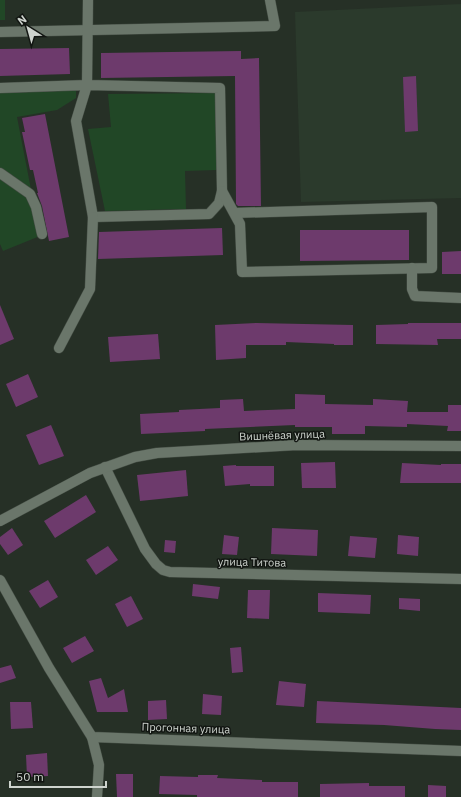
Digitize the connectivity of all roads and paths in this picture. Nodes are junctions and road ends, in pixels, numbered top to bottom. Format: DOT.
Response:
graph roads {
  1 [pos="88,0"];
  2 [pos="270,0"];
  3 [pos="88,30"];
  4 [pos="0,32"];
  5 [pos="87,85"];
  6 [pos="0,88"];
  7 [pos="0,173"];
  8 [pos="222,191"];
  9 [pos="234,213"];
  10 [pos="93,217"];
  11 [pos="42,234"];
  12 [pos="412,268"];
  13 [pos="461,298"];
  14 [pos="59,348"];
  15 [pos="461,446"];
  16 [pos="105,467"];
  17 [pos="0,521"];
  18 [pos="461,579"];
  19 [pos="0,580"];
  20 [pos="92,737"];
  21 [pos="461,751"];
  22 [pos="97,797"];
  1 -- 3 [label="street"];
  2 -- 3 [label="street"];
  3 -- 4 [label="street"];
  3 -- 5 [label="street"];
  5 -- 6 [label="street"];
  5 -- 8 [label="street"];
  5 -- 10 [label="street"];
  7 -- 11 [label="street"];
  8 -- 9 [label="street"];
  8 -- 10 [label="street"];
  9 -- 12 [label="street"];
  9 -- 12 [label="street"];
  10 -- 14 [label="street"];
  12 -- 13 [label="street"];
  15 -- 16 [label="street, Вишнёвая улица"];
  16 -- 17 [label="street, Вишнёвая улица"];
  16 -- 18 [label="street, улица Титова"];
  19 -- 20 [label="street"];
  20 -- 21 [label="street, Прогонная улица"];
  20 -- 22 [label="street"];
}
